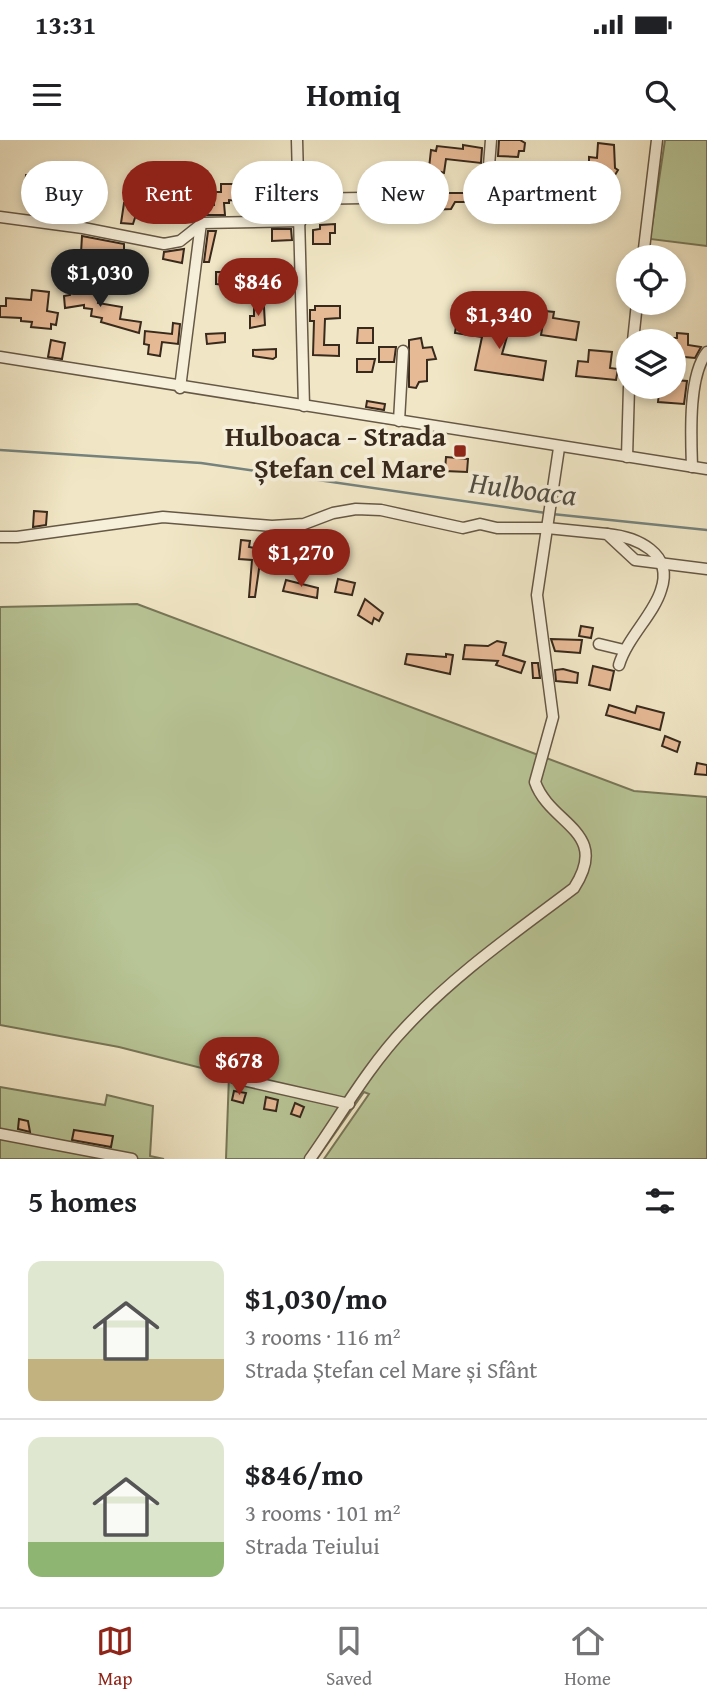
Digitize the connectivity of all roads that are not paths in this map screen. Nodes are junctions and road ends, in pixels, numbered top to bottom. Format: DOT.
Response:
graph roads {
  1 [pos="297,140"];
  2 [pos="491,140"];
  3 [pos="657,140"];
  4 [pos="298,161"];
  5 [pos="489,161"];
  6 [pos="0,217"];
  7 [pos="231,222"];
  8 [pos="301,224"];
  9 [pos="200,226"];
  10 [pos="644,245"];
  11 [pos="402,351"];
  12 [pos="707,352"];
  13 [pos="0,357"];
  14 [pos="180,388"];
  15 [pos="628,399"];
  16 [pos="304,407"];
  17 [pos="399,421"];
  18 [pos="559,448"];
  19 [pos="626,457"];
  20 [pos="692,467"];
  21 [pos="707,469"];
  22 [pos="548,524"];
  23 [pos="607,534"];
  24 [pos="0,537"];
  25 [pos="661,564"];
  26 [pos="707,569"];
  27 [pos="599,644"];
  28 [pos="624,650"];
  29 [pos="619,665"];
  30 [pos="234,1078"];
  31 [pos="349,1104"];
  32 [pos="0,1134"];
  33 [pos="132,1159"];
  34 [pos="310,1159"];
  1 -- 4 [label="street"];
  2 -- 5 [label="street"];
  3 -- 10 [label="street"];
  6 -- 9 [label="street"];
  7 -- 9 [label="street"];
  8 -- 16 [label="street"];
  9 -- 14 [label="street"];
  11 -- 17 [label="street"];
  12 -- 20 [label="street"];
  13 -- 14 [label="street"];
  14 -- 16 [label="street"];
  15 -- 19 [label="street"];
  16 -- 17 [label="street"];
  17 -- 18 [label="street"];
  18 -- 19 [label="street"];
  18 -- 22 [label="street"];
  19 -- 20 [label="street"];
  20 -- 21 [label="street"];
  22 -- 23 [label="street"];
  22 -- 24 [label="street"];
  22 -- 31 [label="street"];
  23 -- 25 [label="street"];
  23 -- 25 [label="street"];
  25 -- 26 [label="street"];
  25 -- 28 [label="street"];
  27 -- 28 [label="street"];
  28 -- 29 [label="street"];
  30 -- 31 [label="street"];
  31 -- 34 [label="street"];
  32 -- 33 [label="street"];
}
